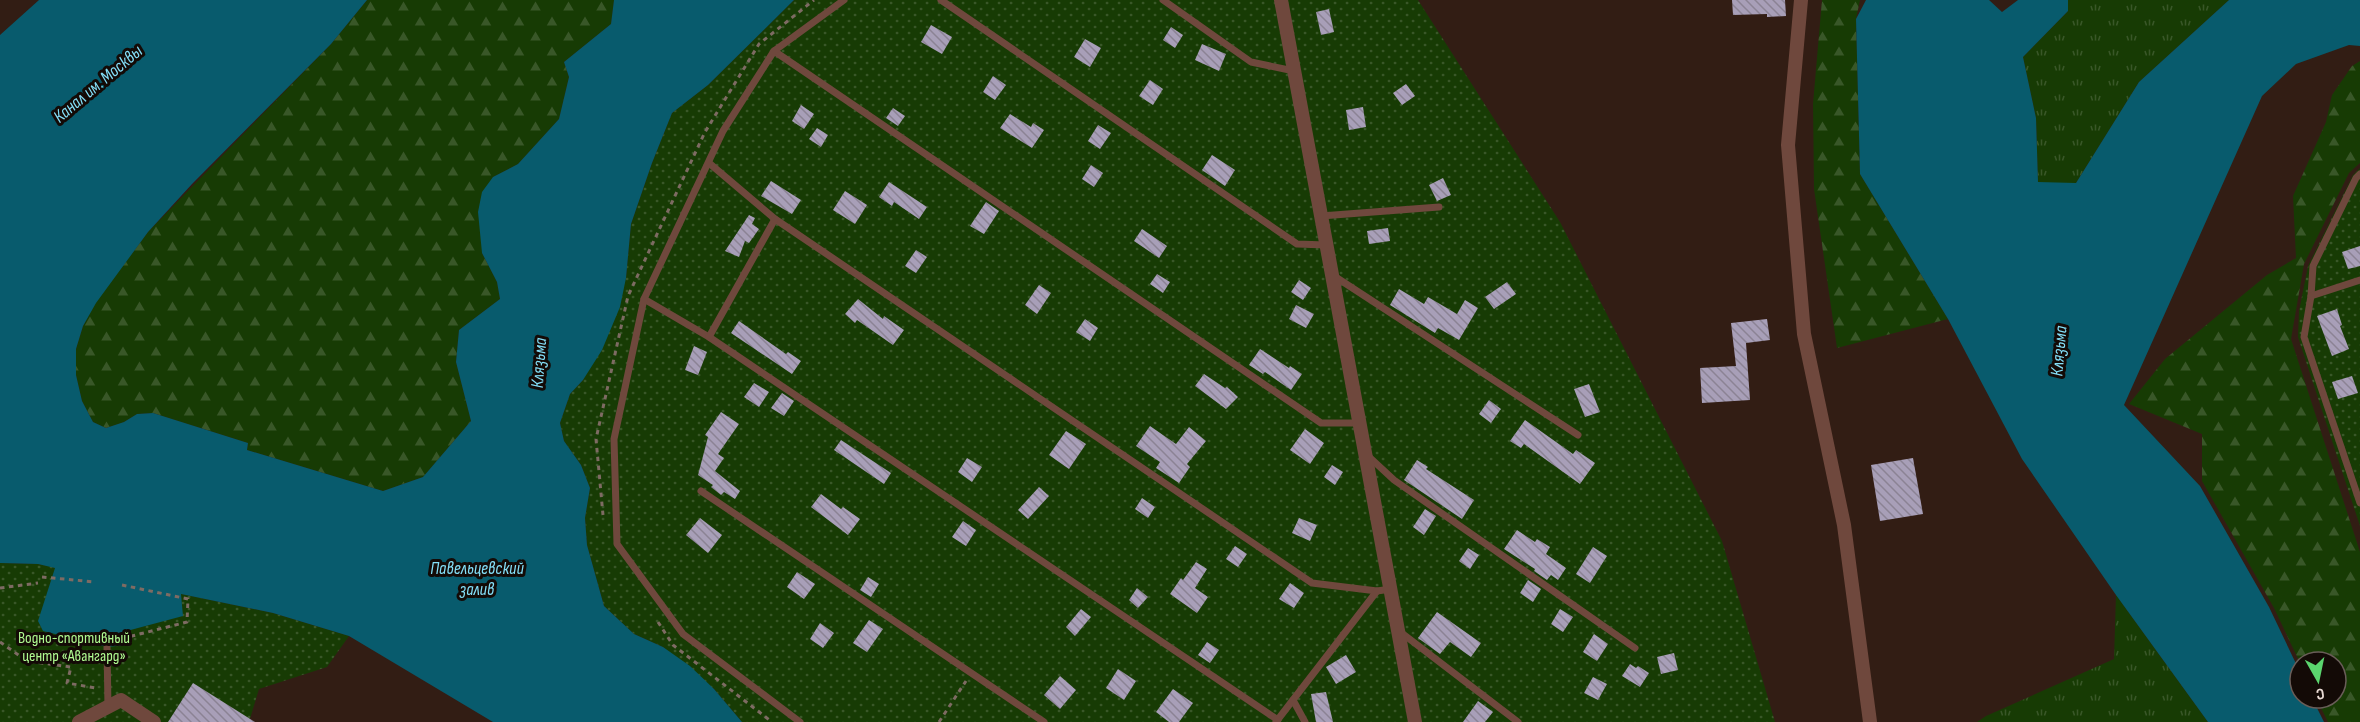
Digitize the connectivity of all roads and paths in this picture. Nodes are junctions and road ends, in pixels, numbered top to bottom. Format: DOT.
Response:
graph roads {
  1 [pos="814,0"];
  2 [pos="844,0"];
  3 [pos="941,0"];
  4 [pos="1163,0"];
  5 [pos="1281,0"];
  6 [pos="1801,0"];
  7 [pos="774,51"];
  8 [pos="1294,70"];
  9 [pos="709,163"];
  10 [pos="2360,174"];
  11 [pos="1439,207"];
  12 [pos="1321,216"];
  13 [pos="775,219"];
  14 [pos="1326,245"];
  15 [pos="1332,274"];
  16 [pos="2360,280"];
  17 [pos="2311,296"];
  18 [pos="644,299"];
  19 [pos="709,337"];
  20 [pos="1359,423"];
  21 [pos="1578,435"];
  22 [pos="1365,453"];
  23 [pos="701,491"];
  24 [pos="2360,504"];
  25 [pos="603,515"];
  26 [pos="42,577"];
  27 [pos="95,582"];
  28 [pos="38,584"];
  29 [pos="122,585"];
  30 [pos="0,588"];
  31 [pos="1384,590"];
  32 [pos="653,616"];
  33 [pos="1399,631"];
  34 [pos="128,637"];
  35 [pos="0,642"];
  36 [pos="107,647"];
  37 [pos="1635,648"];
  38 [pos="970,672"];
  39 [pos="108,690"];
  40 [pos="1293,700"];
  41 [pos="108,707"];
  42 [pos="1277,721"];
  43 [pos="79,722"];
  44 [pos="154,722"];
  45 [pos="772,722"];
  46 [pos="800,722"];
  47 [pos="939,722"];
  48 [pos="1044,722"];
  49 [pos="1305,722"];
  50 [pos="1415,722"];
  51 [pos="1518,722"];
  52 [pos="1870,722"];
  1 -- 25 [label="path"];
  2 -- 7 [label="lane"];
  3 -- 14 [label="lane"];
  4 -- 8 [label="lane"];
  5 -- 8 [label="street"];
  6 -- 52 [label="street"];
  7 -- 9 [label="lane"];
  7 -- 20 [label="lane"];
  8 -- 12 [label="street"];
  9 -- 13 [label="lane"];
  9 -- 18 [label="lane"];
  10 -- 17 [label="lane"];
  11 -- 12 [label="lane"];
  12 -- 14 [label="street"];
  13 -- 19 [label="lane"];
  13 -- 31 [label="lane"];
  14 -- 15 [label="street"];
  15 -- 20 [label="street"];
  15 -- 21 [label="lane"];
  16 -- 17 [label="lane"];
  17 -- 24 [label="lane"];
  18 -- 19 [label="lane"];
  18 -- 46 [label="lane"];
  19 -- 42 [label="lane"];
  20 -- 22 [label="street"];
  22 -- 31 [label="street"];
  22 -- 37 [label="lane"];
  23 -- 38 [label="lane"];
  26 -- 27 [label="path"];
  28 -- 30 [label="path"];
  29 -- 34 [label="path"];
  31 -- 33 [label="street"];
  31 -- 40 [label="lane"];
  32 -- 45 [label="path"];
  33 -- 50 [label="street"];
  33 -- 51 [label="lane"];
  35 -- 39 [label="path"];
  36 -- 39 [label="lane"];
  38 -- 47 [label="path"];
  38 -- 48 [label="lane"];
  39 -- 41 [label="lane"];
  40 -- 42 [label="lane"];
  40 -- 49 [label="lane"];
  41 -- 43 [label="street"];
  41 -- 44 [label="street"];
}
